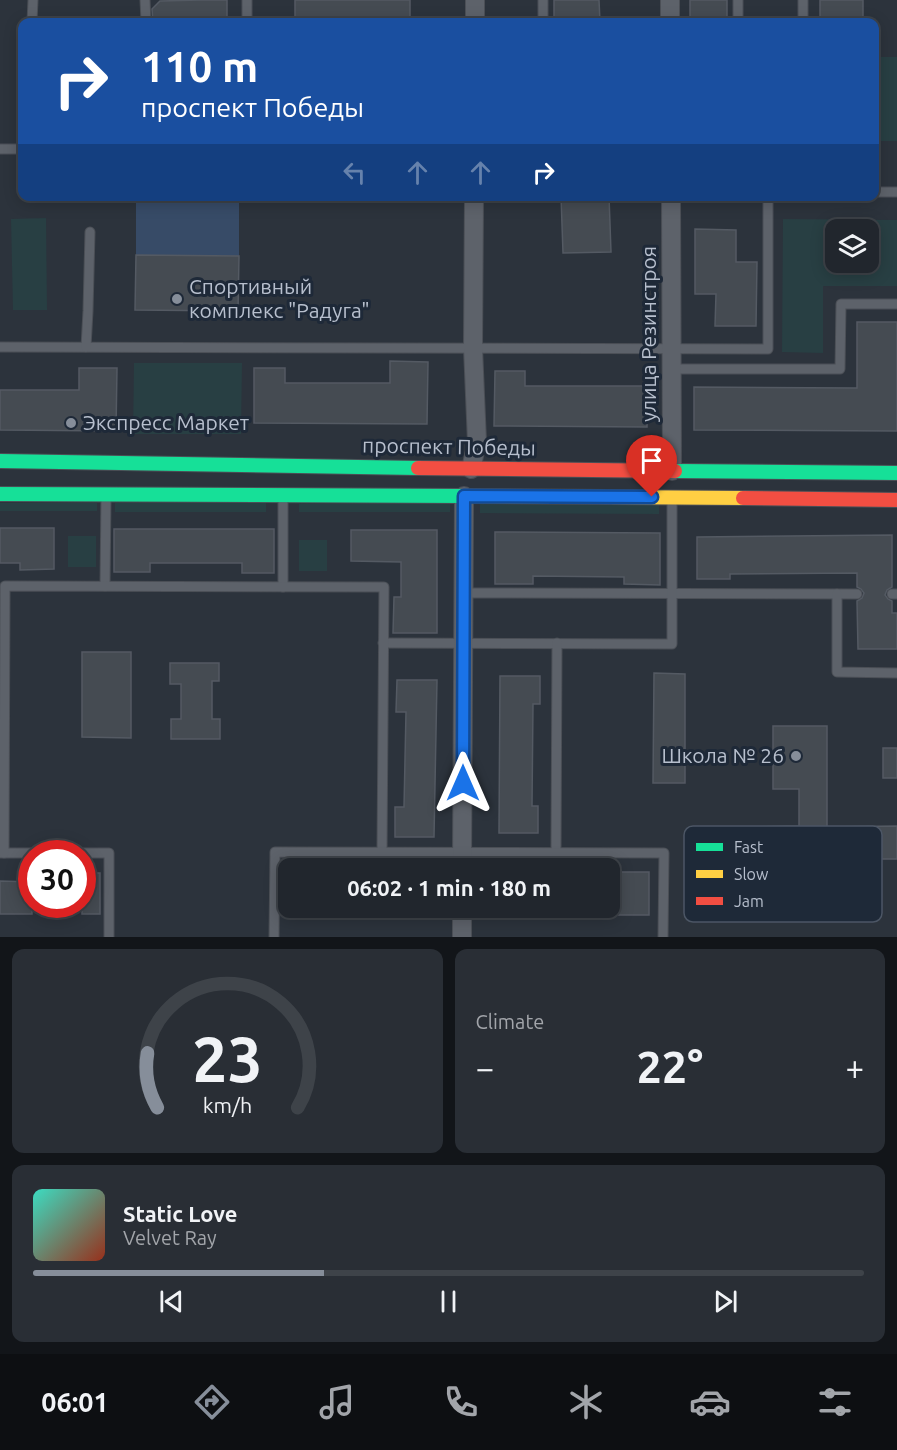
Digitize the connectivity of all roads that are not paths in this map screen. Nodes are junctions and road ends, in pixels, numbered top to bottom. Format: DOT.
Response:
graph roads {
  1 [pos="33,0"];
  2 [pos="145,0"];
  3 [pos="247,0"];
  4 [pos="475,0"];
  5 [pos="543,0"];
  6 [pos="670,0"];
  7 [pos="738,0"];
  8 [pos="803,0"];
  9 [pos="32,18"];
  10 [pos="146,18"];
  11 [pos="247,18"];
  12 [pos="475,18"];
  13 [pos="543,18"];
  14 [pos="670,18"];
  15 [pos="738,18"];
  16 [pos="803,18"];
  17 [pos="0,149"];
  18 [pos="18,149"];
  19 [pos="879,192"];
  20 [pos="897,192"];
  21 [pos="474,201"];
  22 [pos="671,201"];
  23 [pos="768,201"];
  24 [pos="90,232"];
  25 [pos="897,304"];
  26 [pos="0,347"];
  27 [pos="86,347"];
  28 [pos="473,348"];
  29 [pos="671,349"];
  30 [pos="671,369"];
  31 [pos="0,461"];
  32 [pos="471,469"];
  33 [pos="672,471"];
  34 [pos="897,473"];
  35 [pos="0,494"];
  36 [pos="106,494"];
  37 [pos="284,495"];
  38 [pos="464,496"];
  39 [pos="672,497"];
  40 [pos="897,500"];
  41 [pos="105,586"];
  42 [pos="283,587"];
  43 [pos="463,593"];
  44 [pos="672,594"];
  45 [pos="837,594"];
  46 [pos="857,594"];
  47 [pos="383,643"];
  48 [pos="463,643"];
  49 [pos="557,643"];
  50 [pos="2,654"];
  51 [pos="897,673"];
  52 [pos="382,852"];
  53 [pos="2,853"];
  54 [pos="556,853"];
  55 [pos="435,858"];
  56 [pos="462,858"];
  57 [pos="497,858"];
  58 [pos="462,918"];
  59 [pos="109,937"];
  60 [pos="274,937"];
  61 [pos="462,937"];
  62 [pos="663,937"];
  1 -- 9 [label="lane"];
  2 -- 10 [label="lane"];
  3 -- 11 [label="lane"];
  4 -- 12 [label="street"];
  5 -- 13 [label="lane"];
  6 -- 14 [label="street"];
  7 -- 15 [label="lane"];
  8 -- 16 [label="lane"];
  17 -- 18 [label="lane"];
  19 -- 20 [label="lane"];
  21 -- 28 [label="street"];
  22 -- 29 [label="street, улица Резинстроя"];
  23 -- 29 [label="lane"];
  24 -- 27 [label="lane"];
  25 -- 30 [label="lane"];
  26 -- 27 [label="lane"];
  27 -- 28 [label="lane"];
  28 -- 29 [label="lane"];
  28 -- 32 [label="street"];
  29 -- 30 [label="street, улица Резинстроя"];
  30 -- 33 [label="street, улица Резинстроя"];
  31 -- 32 [label="main road, проспект Победы"];
  32 -- 33 [label="main road, проспект Победы"];
  33 -- 34 [label="main road, проспект Победы"];
  35 -- 36 [label="main road"];
  36 -- 37 [label="main road"];
  36 -- 41 [label="lane"];
  37 -- 38 [label="main road"];
  37 -- 42 [label="lane"];
  38 -- 39 [label="main road"];
  38 -- 43 [label="street"];
  39 -- 40 [label="main road"];
  39 -- 44 [label="lane"];
  41 -- 42 [label="lane"];
  41 -- 50 [label="lane"];
  42 -- 47 [label="lane"];
  43 -- 44 [label="lane"];
  43 -- 48 [label="street"];
  44 -- 45 [label="lane"];
  44 -- 49 [label="lane"];
  45 -- 46 [label="lane"];
  45 -- 51 [label="lane"];
  47 -- 48 [label="lane"];
  47 -- 52 [label="lane"];
  48 -- 49 [label="lane"];
  48 -- 56 [label="street"];
  49 -- 54 [label="lane"];
  50 -- 53 [label="lane"];
  52 -- 55 [label="lane"];
  52 -- 60 [label="lane"];
  53 -- 59 [label="lane"];
  54 -- 57 [label="lane"];
  54 -- 62 [label="lane"];
  58 -- 61 [label="street"];
}
